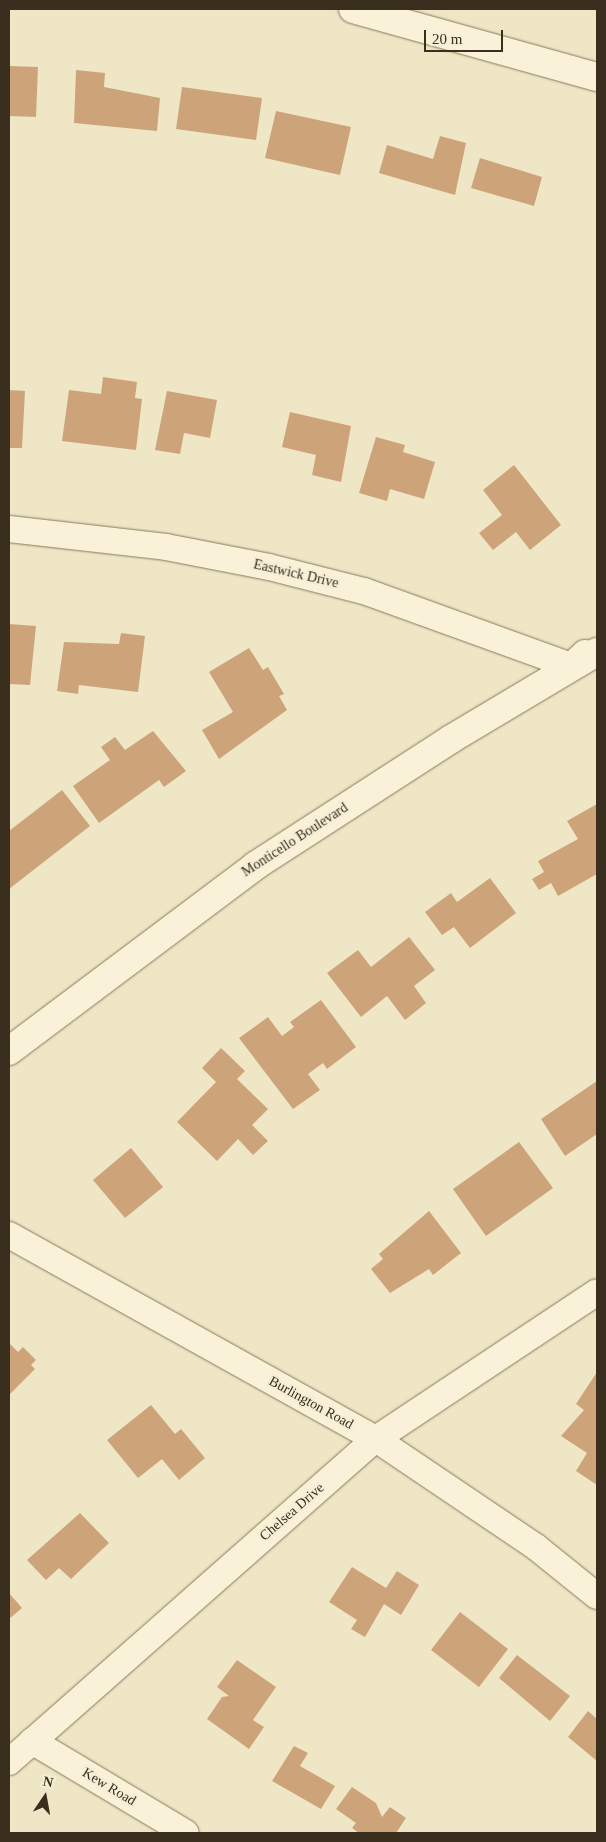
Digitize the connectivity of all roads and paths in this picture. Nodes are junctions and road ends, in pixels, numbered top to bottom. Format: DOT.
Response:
graph roads {
  1 [pos="353,9"];
  2 [pos="597,76"];
  3 [pos="9,529"];
  4 [pos="597,643"];
  5 [pos="597,652"];
  6 [pos="571,666"];
  7 [pos="9,1051"];
  8 [pos="9,1235"];
  9 [pos="597,1292"];
  10 [pos="376,1439"];
  11 [pos="597,1596"];
  12 [pos="32,1741"];
  13 [pos="9,1762"];
  14 [pos="186,1833"];
  1 -- 2 [label="main road"];
  3 -- 6 [label="street, Eastwick Drive"];
  4 -- 6 [label="street"];
  5 -- 6 [label="main road, Monticello Boulevard"];
  6 -- 7 [label="main road, Monticello Boulevard"];
  8 -- 10 [label="street, Burlington Road"];
  9 -- 10 [label="street, Chelsea Drive"];
  10 -- 11 [label="street, Burlington Road"];
  10 -- 12 [label="street, Chelsea Drive"];
  12 -- 13 [label="street, Chelsea Drive"];
  12 -- 14 [label="street, Kew Road"];
}
